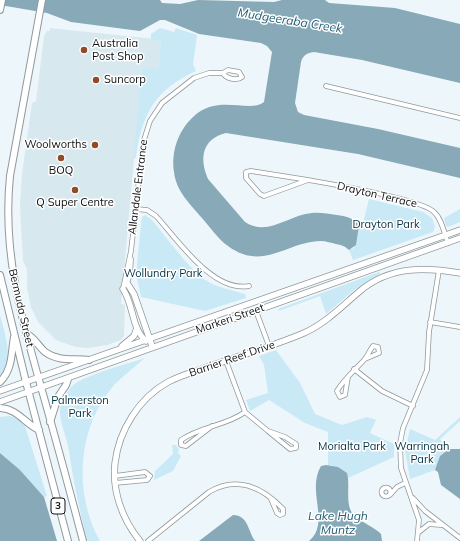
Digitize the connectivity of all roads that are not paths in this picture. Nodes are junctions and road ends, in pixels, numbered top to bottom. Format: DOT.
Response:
graph roads {
  1 [pos="2,0"];
  2 [pos="42,0"];
  3 [pos="0,10"];
  4 [pos="223,73"];
  5 [pos="326,86"];
  6 [pos="460,118"];
  7 [pos="308,180"];
  8 [pos="136,209"];
  9 [pos="460,230"];
  10 [pos="445,236"];
  11 [pos="460,238"];
  12 [pos="448,243"];
  13 [pos="439,270"];
  14 [pos="460,273"];
  15 [pos="0,275"];
  16 [pos="126,281"];
  17 [pos="249,286"];
  18 [pos="123,289"];
  19 [pos="256,311"];
  20 [pos="141,313"];
  21 [pos="430,322"];
  22 [pos="136,325"];
  23 [pos="460,327"];
  24 [pos="27,334"];
  25 [pos="14,335"];
  26 [pos="147,339"];
  27 [pos="152,346"];
  28 [pos="269,346"];
  29 [pos="115,351"];
  30 [pos="365,359"];
  31 [pos="89,360"];
  32 [pos="226,361"];
  33 [pos="354,369"];
  34 [pos="38,377"];
  35 [pos="348,377"];
  36 [pos="68,379"];
  37 [pos="0,382"];
  38 [pos="26,382"];
  39 [pos="41,388"];
  40 [pos="0,391"];
  41 [pos="28,392"];
  42 [pos="0,402"];
  43 [pos="413,406"];
  44 [pos="0,408"];
  45 [pos="245,412"];
  46 [pos="50,422"];
  47 [pos="212,426"];
  48 [pos="38,430"];
  49 [pos="268,431"];
  50 [pos="114,476"];
  51 [pos="405,483"];
  52 [pos="115,484"];
  53 [pos="386,487"];
  54 [pos="398,487"];
  55 [pos="388,496"];
  56 [pos="411,496"];
  57 [pos="271,499"];
  58 [pos="443,526"];
  59 [pos="418,535"];
  60 [pos="460,538"];
  61 [pos="68,541"];
  62 [pos="83,541"];
  63 [pos="140,541"];
  64 [pos="148,541"];
  65 [pos="417,541"];
  1 -- 3 [label="main road"];
  2 -- 24 [label="main road, Bermuda Street / 3"];
  4 -- 8 [label="street, Allandale Entrance"];
  5 -- 6 [label="street"];
  7 -- 7 [label="street, Drayton Terrace"];
  7 -- 10 [label="street, Drayton Terrace"];
  8 -- 16 [label="street, Allandale Entrance"];
  8 -- 17 [label="street"];
  9 -- 10 [label="main road, Markeri Street"];
  10 -- 12 [label="street, Drayton Terrace"];
  10 -- 26 [label="main road, Markeri Street"];
  11 -- 12 [label="main road, Markeri Street"];
  12 -- 19 [label="main road, Markeri Street"];
  13 -- 14 [label="main road, Barrier Reef Drive"];
  13 -- 21 [label="street"];
  13 -- 28 [label="main road, Barrier Reef Drive"];
  15 -- 25 [label="main road, Bermuda Street / 3"];
  16 -- 18 [label="street, Allandale Entrance"];
  16 -- 20 [label="main road"];
  18 -- 22 [label="main road, Allandale Entrance"];
  19 -- 27 [label="main road, Markeri Street"];
  19 -- 28 [label="street"];
  20 -- 22 [label="main road"];
  20 -- 26 [label="main road"];
  21 -- 23 [label="street"];
  21 -- 43 [label="street"];
  22 -- 26 [label="main road, Allandale Entrance"];
  22 -- 29 [label="main road"];
  24 -- 31 [label="main road"];
  24 -- 34 [label="main road, Bermuda Street / 3"];
  25 -- 37 [label="main road"];
  25 -- 38 [label="main road, Bermuda Street / 3"];
  26 -- 27 [label="main road"];
  26 -- 29 [label="main road, Markeri Street"];
  27 -- 36 [label="main road, Markeri Street"];
  28 -- 32 [label="main road, Barrier Reef Drive"];
  29 -- 31 [label="main road, Markeri Street"];
  30 -- 33 [label="street"];
  31 -- 34 [label="main road, Markeri Street"];
  32 -- 45 [label="street"];
  32 -- 50 [label="main road, Barrier Reef Drive"];
  33 -- 35 [label="street"];
  33 -- 43 [label="street"];
  34 -- 38 [label="main road, Markeri Street"];
  34 -- 39 [label="main road, Bermuda Street / 3"];
  36 -- 39 [label="main road, Markeri Street"];
  36 -- 46 [label="main road"];
  38 -- 40 [label="main road, Markeri Street"];
  38 -- 41 [label="main road, Bermuda Street / 3"];
  39 -- 41 [label="main road, Markeri Street"];
  39 -- 46 [label="main road, Bermuda Street / 3"];
  41 -- 42 [label="main road, Markeri Street"];
  41 -- 48 [label="main road, Bermuda Street / 3"];
  43 -- 51 [label="street"];
  44 -- 48 [label="main road"];
  45 -- 47 [label="street"];
  45 -- 49 [label="street"];
  46 -- 62 [label="main road, Bermuda Street / 3"];
  47 -- 47 [label="street"];
  48 -- 61 [label="main road, Bermuda Street / 3"];
  49 -- 49 [label="street"];
  50 -- 52 [label="main road, Barrier Reef Drive"];
  50 -- 52 [label="street"];
  51 -- 54 [label="street"];
  51 -- 56 [label="street"];
  52 -- 63 [label="main road, Barrier Reef Drive"];
  53 -- 54 [label="street"];
  53 -- 55 [label="street"];
  53 -- 55 [label="street"];
  54 -- 55 [label="street"];
  56 -- 58 [label="street"];
  56 -- 59 [label="street"];
  57 -- 64 [label="street"];
  58 -- 59 [label="street"];
  58 -- 60 [label="street"];
  59 -- 65 [label="street"];
}
